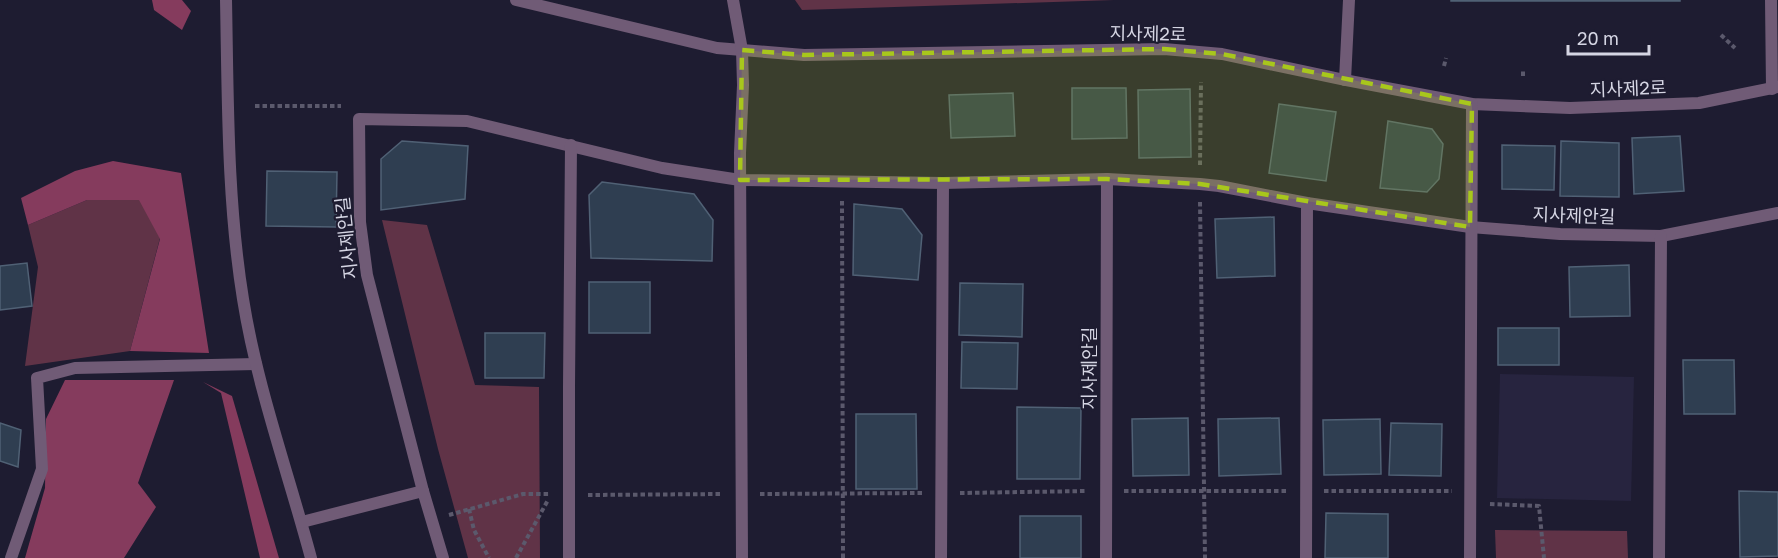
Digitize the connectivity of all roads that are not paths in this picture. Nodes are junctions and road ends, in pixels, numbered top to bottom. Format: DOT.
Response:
graph roads {
  1 [pos="226,0"];
  2 [pos="516,0"];
  3 [pos="733,0"];
  4 [pos="1349,0"];
  5 [pos="1771,0"];
  6 [pos="742,50"];
  7 [pos="1345,80"];
  8 [pos="1775,88"];
  9 [pos="1472,104"];
  10 [pos="572,145"];
  11 [pos="1107,179"];
  12 [pos="741,180"];
  13 [pos="943,183"];
  14 [pos="1307,203"];
  15 [pos="1778,213"];
  16 [pos="1470,227"];
  17 [pos="1661,236"];
  18 [pos="256,364"];
  19 [pos="423,491"];
  20 [pos="302,522"];
  21 [pos="11,558"];
  22 [pos="311,558"];
  23 [pos="443,558"];
  24 [pos="569,558"];
  25 [pos="742,558"];
  26 [pos="941,558"];
  27 [pos="1106,558"];
  28 [pos="1306,558"];
  29 [pos="1470,558"];
  30 [pos="1659,558"];
  1 -- 18 [label="street"];
  2 -- 6 [label="street, 지사제2로"];
  3 -- 6 [label="street"];
  4 -- 7 [label="street"];
  5 -- 8 [label="street"];
  6 -- 7 [label="street, 지사제2로"];
  6 -- 12 [label="street"];
  7 -- 9 [label="street, 지사제2로"];
  8 -- 9 [label="street, 지사제2로"];
  9 -- 16 [label="street"];
  10 -- 12 [label="street, 지사제안길"];
  10 -- 19 [label="street, 지사제안길"];
  10 -- 24 [label="street"];
  11 -- 13 [label="street, 지사제안길"];
  11 -- 14 [label="street, 지사제안길"];
  11 -- 27 [label="street, 지사제안길"];
  12 -- 13 [label="street, 지사제안길"];
  12 -- 25 [label="street"];
  13 -- 26 [label="street"];
  14 -- 16 [label="street, 지사제안길"];
  14 -- 28 [label="street"];
  15 -- 17 [label="street, 지사제안길"];
  16 -- 17 [label="street, 지사제안길"];
  16 -- 29 [label="street"];
  17 -- 30 [label="street"];
  18 -- 20 [label="street"];
  18 -- 21 [label="street"];
  19 -- 20 [label="street"];
  19 -- 23 [label="street, 지사제안길"];
  20 -- 22 [label="street"];
}
